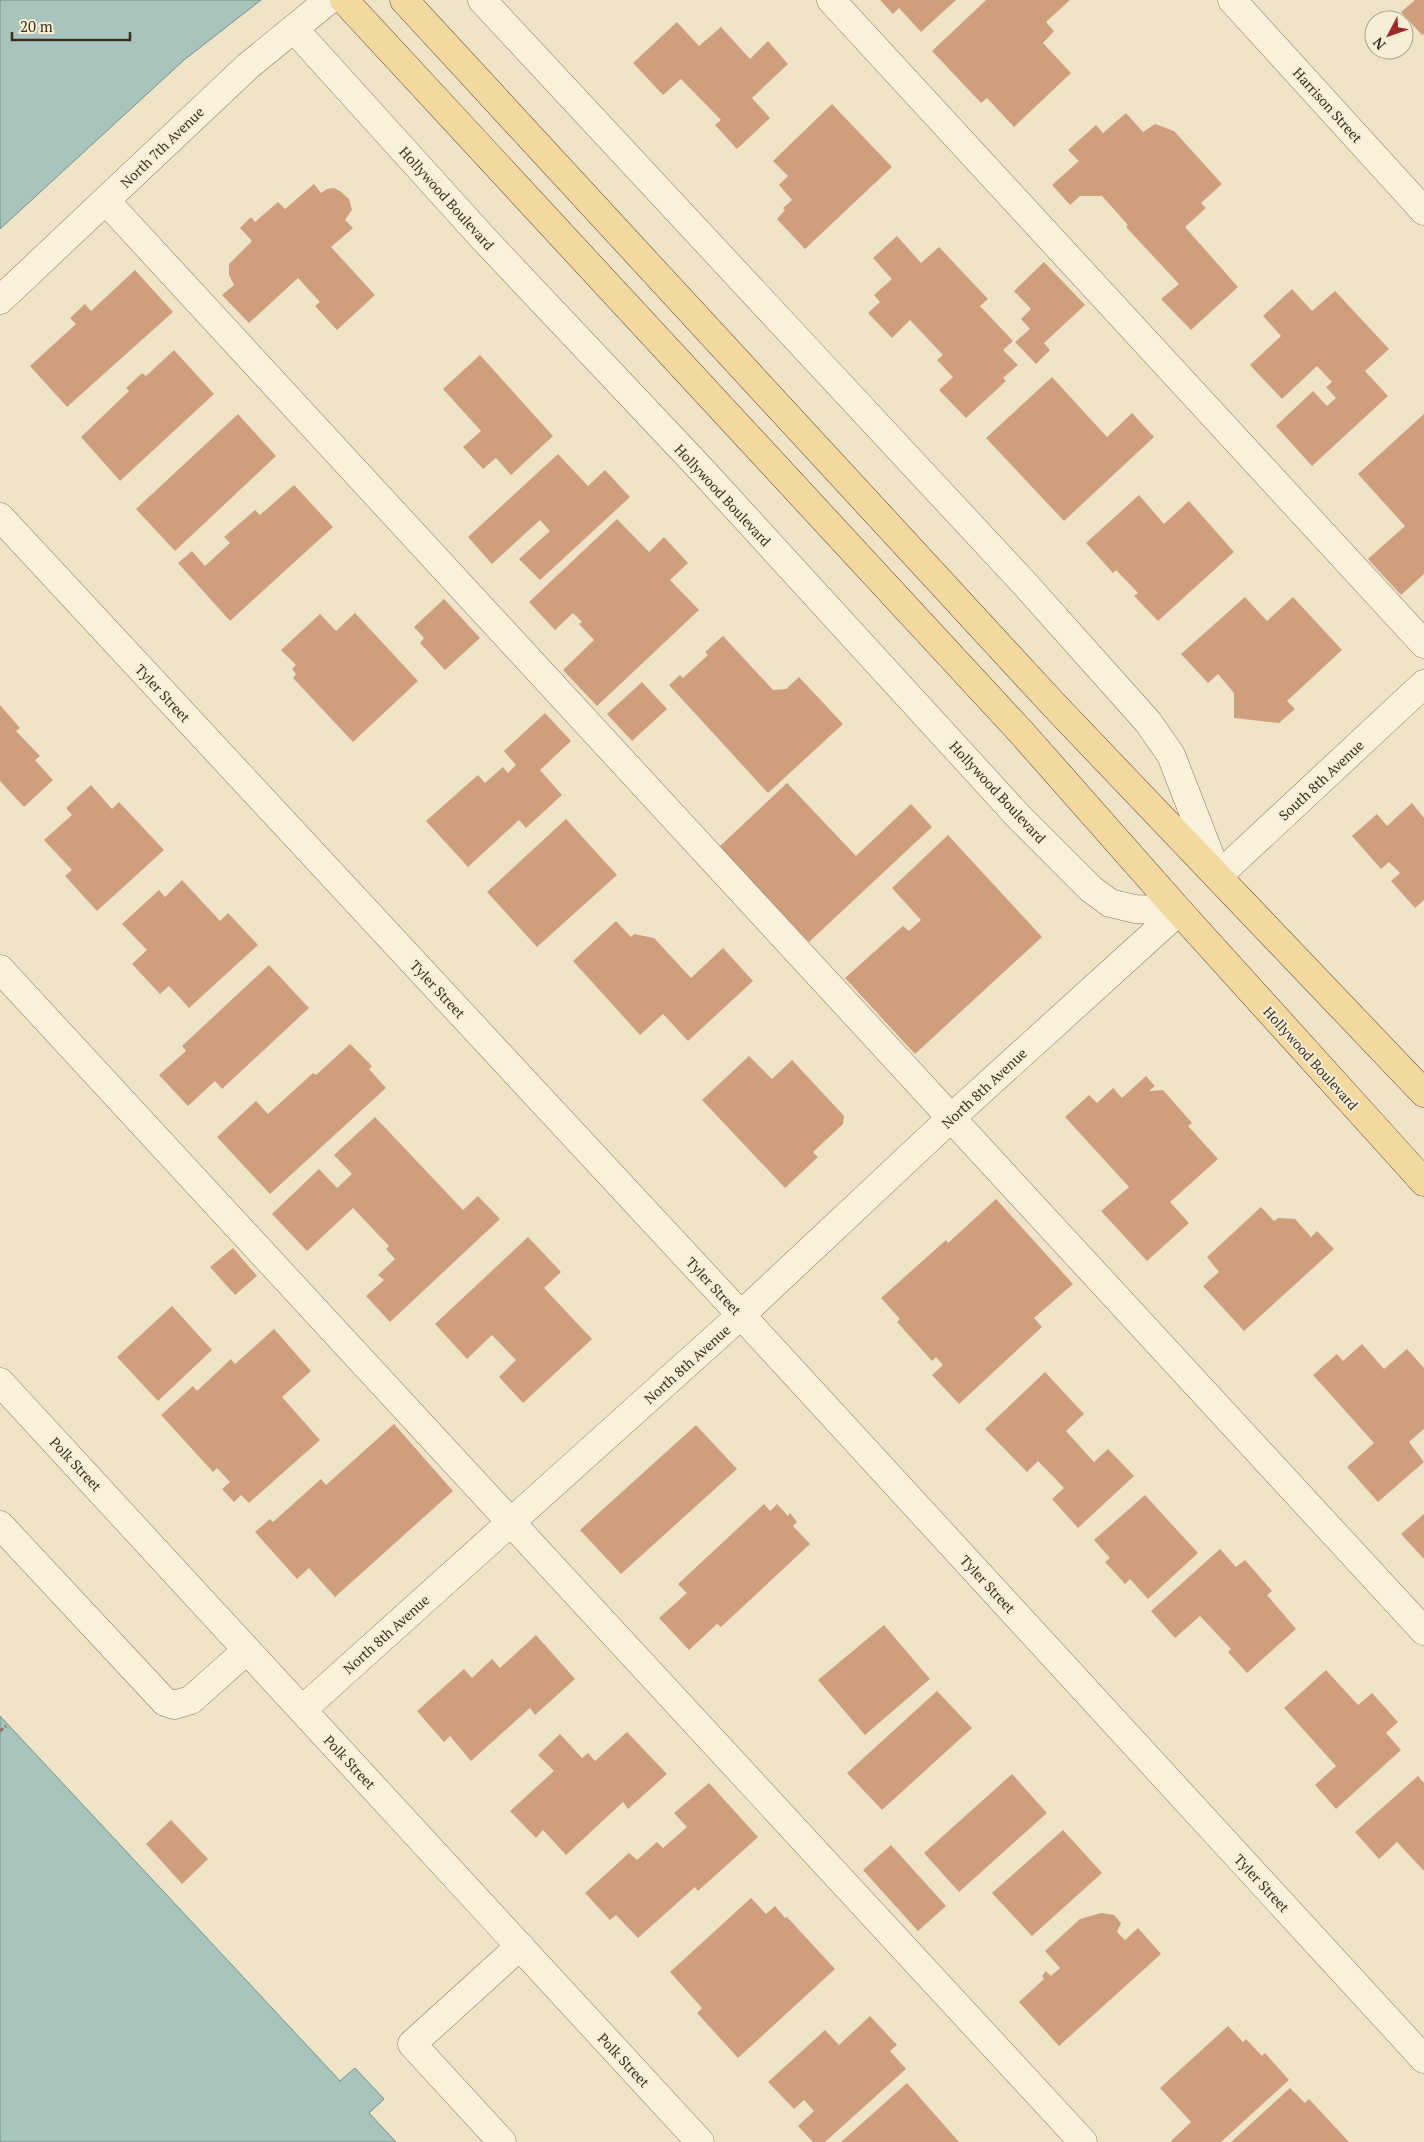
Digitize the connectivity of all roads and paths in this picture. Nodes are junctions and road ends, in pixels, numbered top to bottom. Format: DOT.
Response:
graph roads {
  1 [pos="329,0"];
  2 [pos="344,0"];
  3 [pos="404,0"];
  4 [pos="482,0"];
  5 [pos="831,0"];
  6 [pos="1232,0"];
  7 [pos="295,30"];
  8 [pos="106,201"];
  9 [pos="1424,211"];
  10 [pos="0,300"];
  11 [pos="0,517"];
  12 [pos="1424,644"];
  13 [pos="1424,684"];
  14 [pos="1218,876"];
  15 [pos="1178,911"];
  16 [pos="0,969"];
  17 [pos="1424,1093"];
  18 [pos="951,1118"];
  19 [pos="1424,1182"];
  20 [pos="741,1316"];
  21 [pos="0,1382"];
  22 [pos="511,1522"];
  23 [pos="0,1525"];
  24 [pos="1424,1631"];
  25 [pos="247,1650"];
  26 [pos="302,1710"];
  27 [pos="6,1726"];
  28 [pos="0,1731"];
  29 [pos="520,1946"];
  30 [pos="1424,2059"];
  31 [pos="502,2142"];
  32 [pos="700,2142"];
  33 [pos="1083,2142"];
  1 -- 7 [label="street, North 7th Avenue"];
  2 -- 15 [label="main road, Hollywood Boulevard"];
  3 -- 14 [label="main road"];
  4 -- 14 [label="street"];
  5 -- 12 [label="street"];
  6 -- 9 [label="street, Harrison Street"];
  7 -- 8 [label="street, North 7th Avenue"];
  7 -- 15 [label="street, Hollywood Boulevard"];
  8 -- 10 [label="street, North 7th Avenue"];
  8 -- 18 [label="street"];
  11 -- 20 [label="street, Tyler Street"];
  13 -- 14 [label="street, South 8th Avenue"];
  14 -- 17 [label="main road"];
  15 -- 18 [label="street, North 8th Avenue"];
  15 -- 19 [label="main road, Hollywood Boulevard"];
  16 -- 22 [label="street"];
  18 -- 20 [label="street, North 8th Avenue"];
  18 -- 24 [label="street"];
  20 -- 22 [label="street, North 8th Avenue"];
  20 -- 30 [label="street, Tyler Street"];
  21 -- 25 [label="street, Polk Street"];
  22 -- 26 [label="street, North 8th Avenue"];
  22 -- 33 [label="street"];
  23 -- 25 [label="street"];
  25 -- 26 [label="street, Polk Street"];
  26 -- 29 [label="street, Polk Street"];
  27 -- 28 [label="path"];
  29 -- 31 [label="street"];
  29 -- 32 [label="street, Polk Street"];
}
